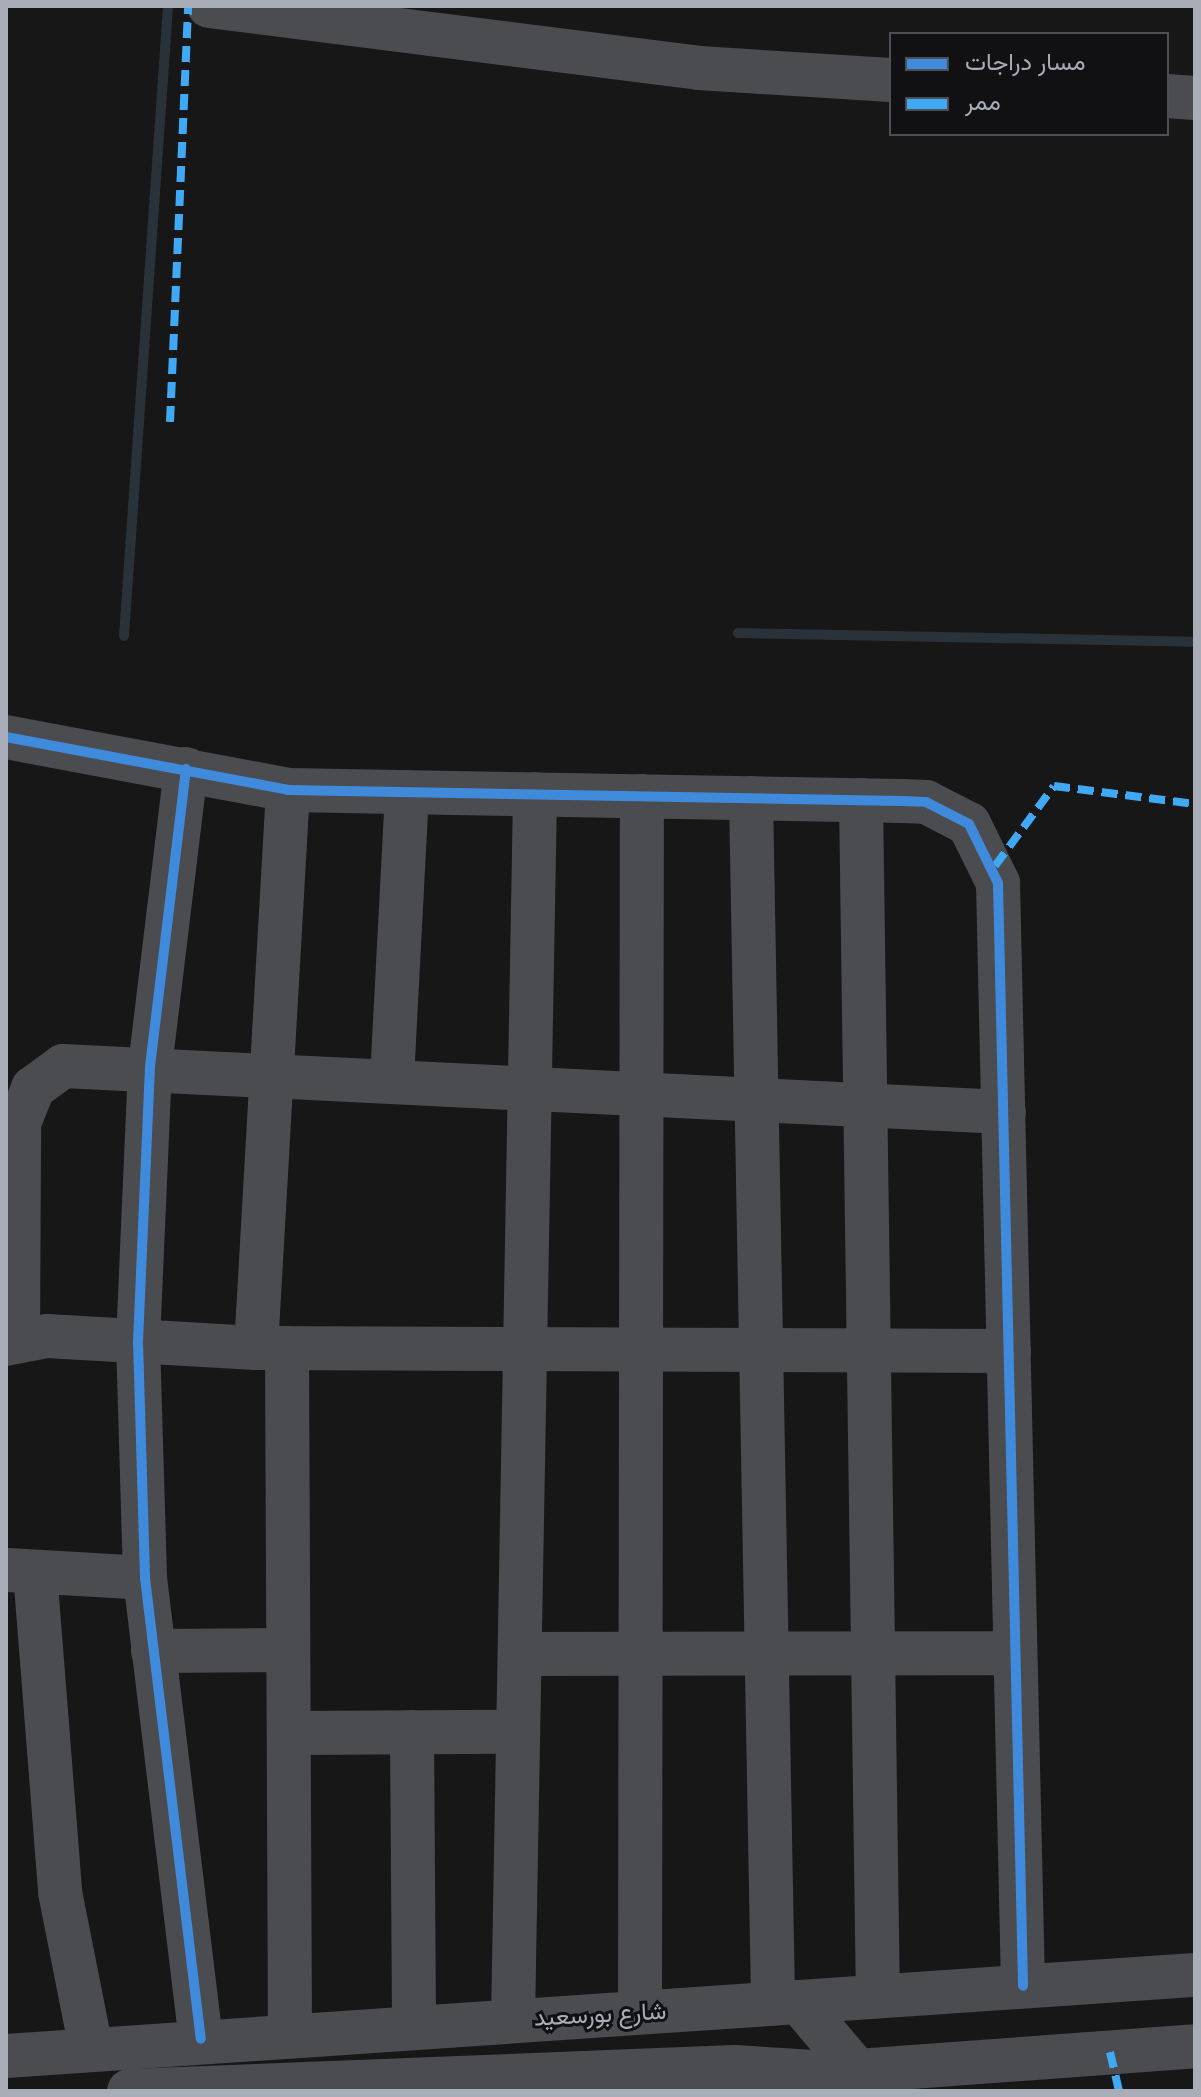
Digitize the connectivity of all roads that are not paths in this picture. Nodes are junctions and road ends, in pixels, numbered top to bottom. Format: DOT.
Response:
graph roads {
  1 [pos="209,6"];
  2 [pos="889,80"];
  3 [pos="1169,96"];
  4 [pos="1195,98"];
  5 [pos="6,737"];
  6 [pos="186,769"];
  7 [pos="288,790"];
  8 [pos="407,792"];
  9 [pos="535,794"];
  10 [pos="642,796"];
  11 [pos="751,798"];
  12 [pos="861,800"];
  13 [pos="150,1067"];
  14 [pos="271,1073"];
  15 [pos="392,1079"];
  16 [pos="530,1085"];
  17 [pos="641,1091"];
  18 [pos="757,1098"];
  19 [pos="866,1104"];
  20 [pos="1004,1112"];
  21 [pos="12,1123"];
  22 [pos="138,1341"];
  23 [pos="12,1342"];
  24 [pos="272,1348"];
  25 [pos="525,1350"];
  26 [pos="640,1350"];
  27 [pos="760,1351"];
  28 [pos="868,1351"];
  29 [pos="1009,1351"];
  30 [pos="20,1571"];
  31 [pos="145,1578"];
  32 [pos="288,1650"];
  33 [pos="153,1651"];
  34 [pos="1015,1653"];
  35 [pos="520,1654"];
  36 [pos="640,1654"];
  37 [pos="767,1654"];
  38 [pos="873,1654"];
  39 [pos="412,1732"];
  40 [pos="518,1732"];
  41 [pos="289,1733"];
  42 [pos="1195,1975"];
  43 [pos="1023,1986"];
  44 [pos="878,1996"];
  45 [pos="786,2003"];
  46 [pos="726,2007"];
  47 [pos="640,2012"];
  48 [pos="513,2020"];
  49 [pos="414,2025"];
  50 [pos="290,2034"];
  51 [pos="201,2039"];
  52 [pos="1195,2046"];
  53 [pos="91,2049"];
  54 [pos="6,2056"];
  55 [pos="6,2074"];
  56 [pos="696,2079"];
  57 [pos="786,2080"];
  58 [pos="865,2081"];
  59 [pos="10,2091"];
  60 [pos="129,2091"];
  1 -- 2 [label="street"];
  3 -- 4 [label="street"];
  5 -- 6 [label="street"];
  6 -- 7 [label="street"];
  6 -- 13 [label="street"];
  7 -- 8 [label="street"];
  7 -- 14 [label="street"];
  8 -- 9 [label="street"];
  8 -- 15 [label="street"];
  9 -- 10 [label="street"];
  9 -- 16 [label="street"];
  10 -- 11 [label="street"];
  10 -- 17 [label="street"];
  11 -- 12 [label="street"];
  11 -- 18 [label="street"];
  12 -- 19 [label="street"];
  12 -- 20 [label="street"];
  13 -- 14 [label="street"];
  13 -- 21 [label="street"];
  13 -- 22 [label="street"];
  14 -- 15 [label="street"];
  14 -- 24 [label="street"];
  15 -- 16 [label="street"];
  16 -- 17 [label="street"];
  16 -- 25 [label="street"];
  17 -- 18 [label="street"];
  17 -- 26 [label="street"];
  18 -- 19 [label="street"];
  18 -- 27 [label="street"];
  19 -- 20 [label="street"];
  19 -- 28 [label="street"];
  20 -- 29 [label="street"];
  21 -- 23 [label="street"];
  22 -- 23 [label="street"];
  22 -- 24 [label="street"];
  22 -- 31 [label="street"];
  24 -- 25 [label="street"];
  24 -- 32 [label="street"];
  25 -- 26 [label="street"];
  25 -- 35 [label="street"];
  26 -- 27 [label="street"];
  26 -- 36 [label="street"];
  27 -- 28 [label="street"];
  27 -- 37 [label="street"];
  28 -- 29 [label="street"];
  28 -- 38 [label="street"];
  29 -- 34 [label="street"];
  30 -- 31 [label="street"];
  30 -- 53 [label="street"];
  31 -- 33 [label="street"];
  32 -- 33 [label="street"];
  32 -- 41 [label="street"];
  33 -- 51 [label="street"];
  34 -- 38 [label="street"];
  34 -- 43 [label="street"];
  35 -- 36 [label="street"];
  35 -- 40 [label="street"];
  36 -- 37 [label="street"];
  36 -- 47 [label="street"];
  37 -- 38 [label="street"];
  37 -- 45 [label="street"];
  38 -- 44 [label="street"];
  39 -- 40 [label="street"];
  39 -- 41 [label="street"];
  39 -- 49 [label="street"];
  40 -- 48 [label="street"];
  41 -- 50 [label="street"];
  42 -- 43 [label="street, شارع بورسعيد"];
  43 -- 44 [label="street, شارع بورسعيد"];
  44 -- 45 [label="street, شارع بورسعيد"];
  45 -- 46 [label="street, شارع بورسعيد"];
  45 -- 58 [label="street"];
  46 -- 47 [label="street, شارع بورسعيد"];
  46 -- 57 [label="street"];
  47 -- 48 [label="street, شارع بورسعيد"];
  48 -- 49 [label="street, شارع بورسعيد"];
  49 -- 50 [label="street, شارع بورسعيد"];
  50 -- 51 [label="street, شارع بورسعيد"];
  51 -- 53 [label="street, شارع بورسعيد"];
  52 -- 58 [label="street"];
  53 -- 54 [label="street, شارع بورسعيد"];
  55 -- 59 [label="street"];
  56 -- 57 [label="street"];
  56 -- 60 [label="street"];
  57 -- 58 [label="street"];
}
